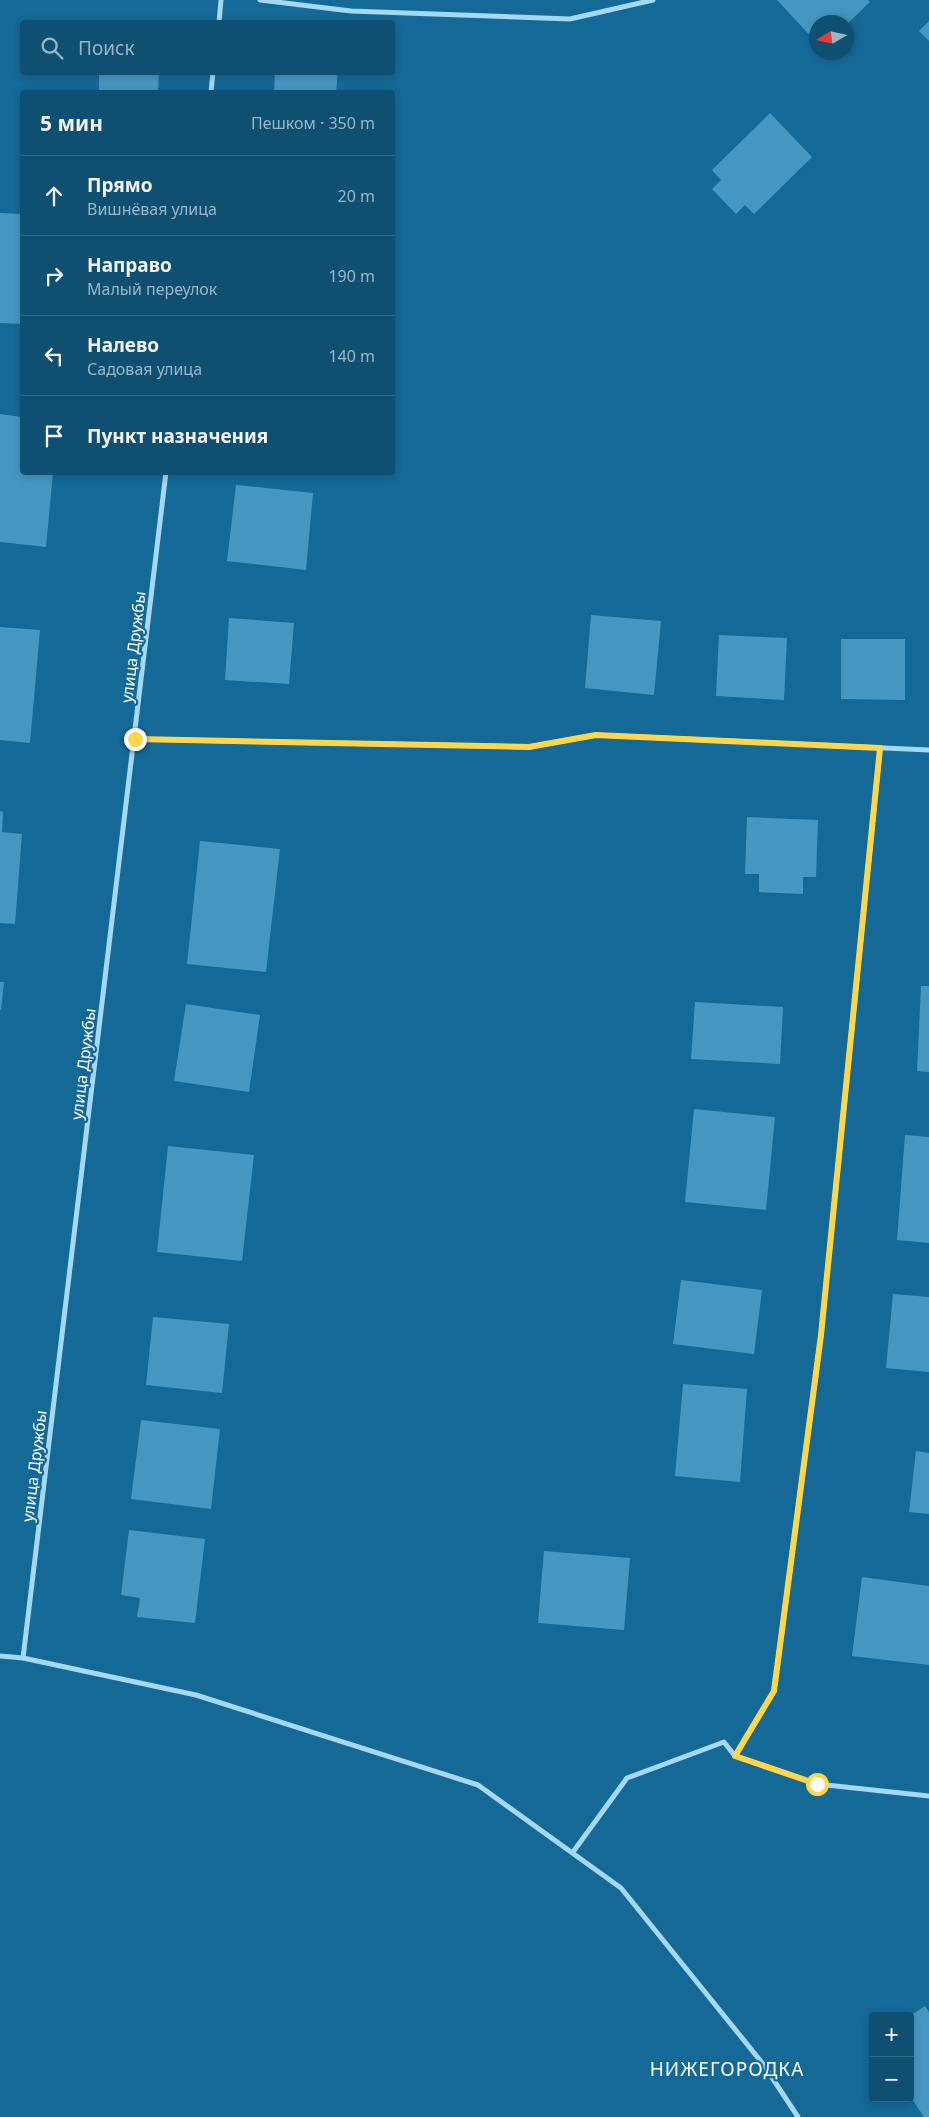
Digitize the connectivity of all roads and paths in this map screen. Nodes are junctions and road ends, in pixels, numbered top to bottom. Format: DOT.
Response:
graph roads {
  1 [pos="221,0"];
  2 [pos="260,0"];
  3 [pos="653,0"];
  4 [pos="219,20"];
  5 [pos="213,75"];
  6 [pos="210,90"];
  7 [pos="166,475"];
  8 [pos="135,739"];
  9 [pos="880,748"];
  10 [pos="929,750"];
  11 [pos="0,1656"];
  12 [pos="23,1658"];
  13 [pos="735,1756"];
  14 [pos="929,1796"];
  15 [pos="573,1852"];
  16 [pos="798,2117"];
  1 -- 4 [label="street"];
  2 -- 3 [label="street"];
  5 -- 6 [label="street"];
  7 -- 8 [label="street, улица Дружбы"];
  8 -- 9 [label="street"];
  8 -- 12 [label="street, улица Дружбы"];
  9 -- 10 [label="street"];
  9 -- 13 [label="street"];
  11 -- 12 [label="street"];
  12 -- 15 [label="street"];
  13 -- 14 [label="street"];
  13 -- 15 [label="street"];
  15 -- 16 [label="street"];
}
